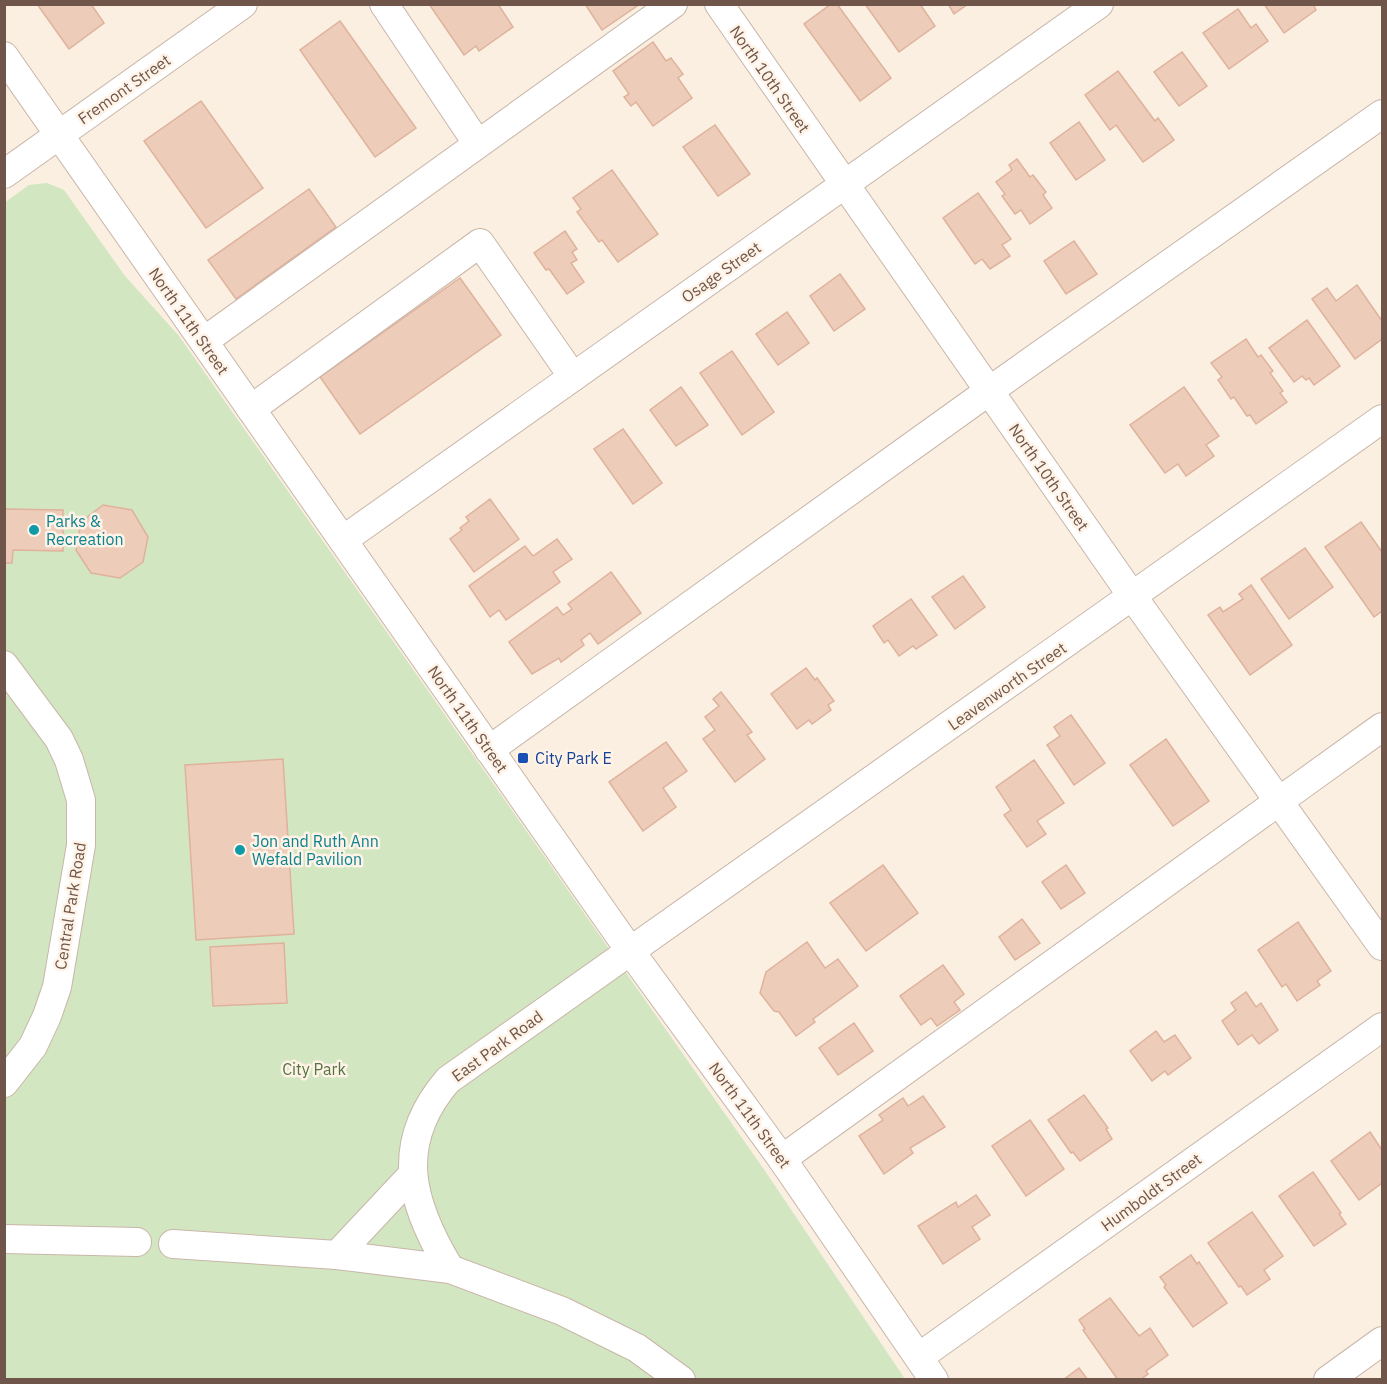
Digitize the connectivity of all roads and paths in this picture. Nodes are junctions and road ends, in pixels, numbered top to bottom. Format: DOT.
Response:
graph roads {
  1 [pos="243,4"];
  2 [pos="384,4"];
  3 [pos="673,4"];
  4 [pos="718,4"];
  5 [pos="1100,4"];
  6 [pos="4,56"];
  7 [pos="1383,114"];
  8 [pos="59,134"];
  9 [pos="477,144"];
  10 [pos="4,174"];
  11 [pos="844,185"];
  12 [pos="204,341"];
  13 [pos="573,376"];
  14 [pos="989,391"];
  15 [pos="251,409"];
  16 [pos="1383,419"];
  17 [pos="343,540"];
  18 [pos="1133,597"];
  19 [pos="4,665"];
  20 [pos="1383,727"];
  21 [pos="489,750"];
  22 [pos="1278,802"];
  23 [pos="1383,946"];
  24 [pos="631,952"];
  25 [pos="1383,1027"];
  26 [pos="4,1083"];
  27 [pos="782,1160"];
  28 [pos="412,1175"];
  29 [pos="4,1239"];
  30 [pos="137,1242"];
  31 [pos="173,1244"];
  32 [pos="337,1255"];
  33 [pos="450,1269"];
  34 [pos="1383,1341"];
  35 [pos="927,1368"];
  36 [pos="681,1380"];
  37 [pos="1328,1380"];
  1 -- 8 [label="street, Fremont Street"];
  2 -- 9 [label="street"];
  3 -- 9 [label="street"];
  4 -- 11 [label="street, North 10th Street"];
  5 -- 11 [label="street, Osage Street"];
  6 -- 8 [label="street, North 11th Street"];
  7 -- 14 [label="street"];
  8 -- 10 [label="street, Fremont Street"];
  8 -- 12 [label="street, North 11th Street"];
  9 -- 12 [label="street"];
  11 -- 13 [label="street, Osage Street"];
  11 -- 14 [label="street, North 10th Street"];
  12 -- 15 [label="street, North 11th Street"];
  13 -- 15 [label="street"];
  13 -- 17 [label="street, Osage Street"];
  14 -- 18 [label="street, North 10th Street"];
  14 -- 21 [label="street"];
  15 -- 17 [label="street, North 11th Street"];
  16 -- 18 [label="street, Leavenworth Street"];
  17 -- 21 [label="street, North 11th Street"];
  18 -- 22 [label="street, North 10th Street"];
  18 -- 24 [label="street, Leavenworth Street"];
  19 -- 26 [label="street, Central Park Road"];
  20 -- 22 [label="street"];
  21 -- 24 [label="street, North 11th Street"];
  22 -- 23 [label="street, North 10th Street"];
  22 -- 27 [label="street"];
  24 -- 27 [label="street, North 11th Street"];
  24 -- 28 [label="street, East Park Road"];
  25 -- 35 [label="street, Humboldt Street"];
  27 -- 35 [label="street, North 11th Street"];
  28 -- 32 [label="street"];
  28 -- 33 [label="street, East Park Road"];
  29 -- 30 [label="street"];
  31 -- 32 [label="street"];
  32 -- 33 [label="street"];
  33 -- 36 [label="street"];
  34 -- 37 [label="street"];
}
